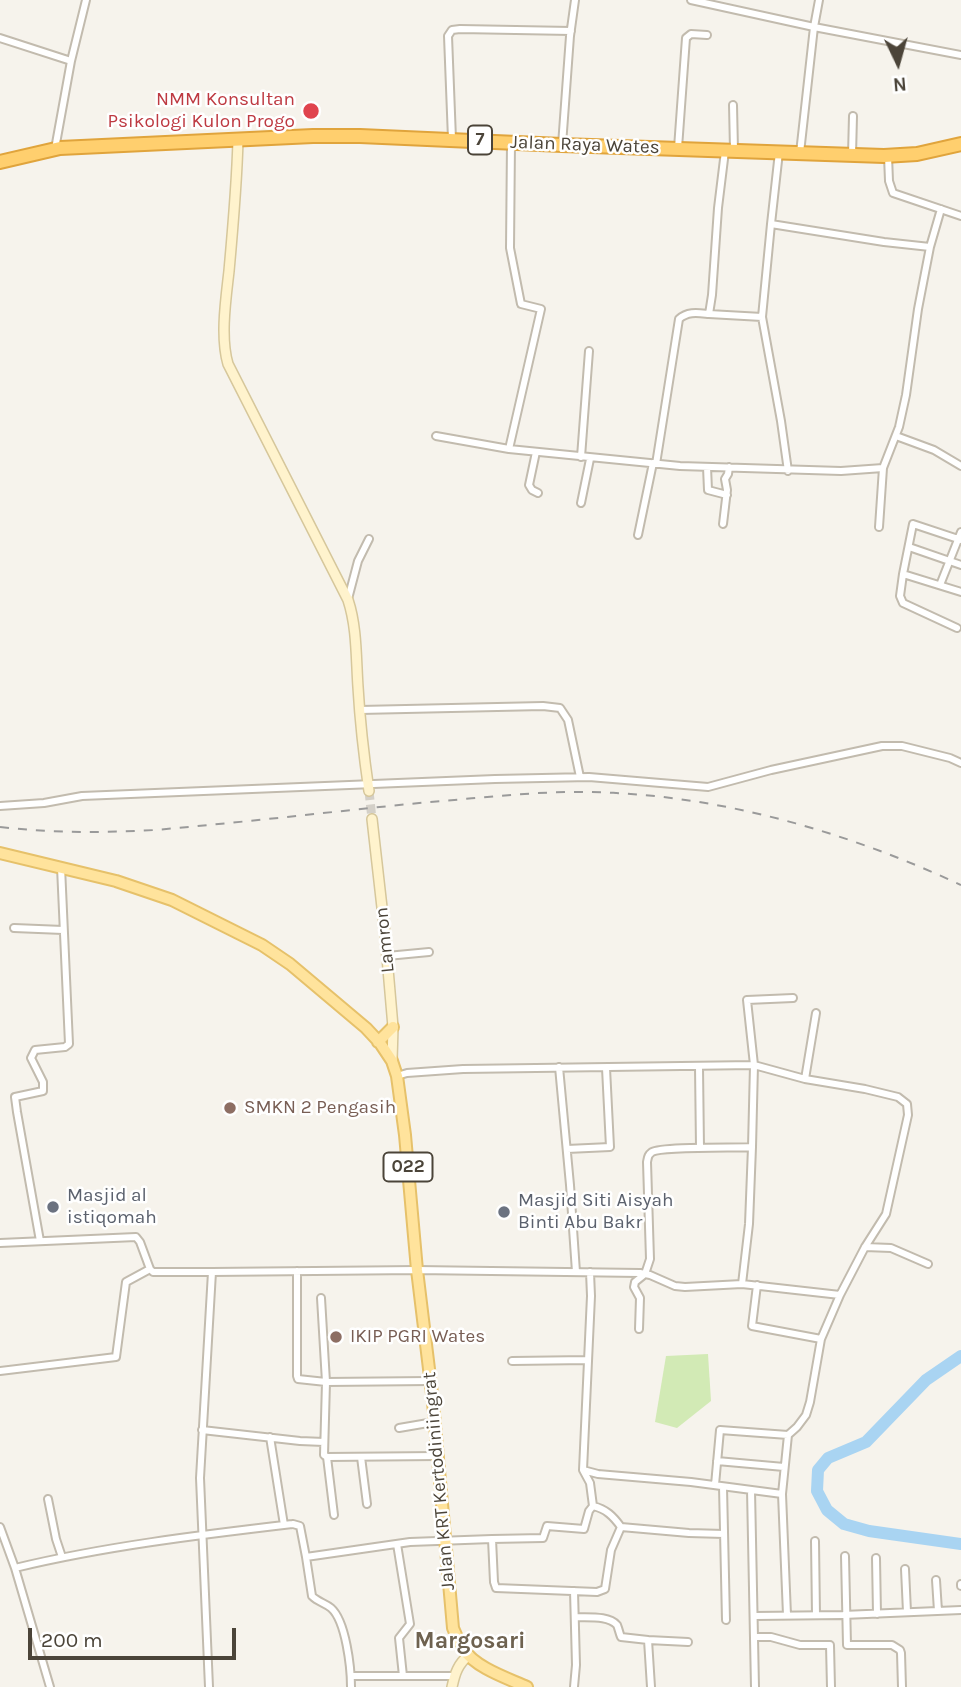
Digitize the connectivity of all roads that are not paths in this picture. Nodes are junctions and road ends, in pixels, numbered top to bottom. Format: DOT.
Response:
graph roads {
  1 [pos="86,0"];
  2 [pos="575,0"];
  3 [pos="691,0"];
  4 [pos="819,0"];
  5 [pos="814,27"];
  6 [pos="571,31"];
  7 [pos="707,36"];
  8 [pos="0,38"];
  9 [pos="961,55"];
  10 [pos="71,61"];
  11 [pos="733,105"];
  12 [pos="853,116"];
  13 [pos="238,139"];
  14 [pos="452,139"];
  15 [pos="511,142"];
  16 [pos="961,144"];
  17 [pos="562,145"];
  18 [pos="678,148"];
  19 [pos="54,149"];
  20 [pos="729,150"];
  21 [pos="779,152"];
  22 [pos="800,153"];
  23 [pos="852,155"];
  24 [pos="888,156"];
  25 [pos="0,162"];
  26 [pos="941,209"];
  27 [pos="961,216"];
  28 [pos="771,224"];
  29 [pos="930,247"];
  30 [pos="709,314"];
  31 [pos="762,317"];
  32 [pos="589,351"];
  33 [pos="436,436"];
  34 [pos="895,436"];
  35 [pos="509,449"];
  36 [pos="536,452"];
  37 [pos="581,457"];
  38 [pos="590,459"];
  39 [pos="655,463"];
  40 [pos="961,466"];
  41 [pos="707,467"];
  42 [pos="729,467"];
  43 [pos="883,468"];
  44 [pos="788,471"];
  45 [pos="538,492"];
  46 [pos="727,495"];
  47 [pos="581,503"];
  48 [pos="723,524"];
  49 [pos="879,527"];
  50 [pos="638,535"];
  51 [pos="960,537"];
  52 [pos="369,539"];
  53 [pos="909,547"];
  54 [pos="948,561"];
  55 [pos="961,565"];
  56 [pos="903,574"];
  57 [pos="940,585"];
  58 [pos="961,592"];
  59 [pos="348,600"];
  60 [pos="957,628"];
  61 [pos="360,710"];
  62 [pos="961,764"];
  63 [pos="580,778"];
  64 [pos="368,787"];
  65 [pos="0,806"];
  66 [pos="372,819"];
  67 [pos="0,853"];
  68 [pos="61,867"];
  69 [pos="14,928"];
  70 [pos="63,930"];
  71 [pos="429,953"];
  72 [pos="387,956"];
  73 [pos="793,998"];
  74 [pos="816,1013"];
  75 [pos="393,1027"];
  76 [pos="378,1041"];
  77 [pos="392,1061"];
  78 [pos="754,1065"];
  79 [pos="559,1067"];
  80 [pos="699,1067"];
  81 [pos="606,1068"];
  82 [pos="397,1076"];
  83 [pos="805,1080"];
  84 [pos="752,1147"];
  85 [pos="700,1148"];
  86 [pos="567,1149"];
  87 [pos="40,1241"];
  88 [pos="0,1243"];
  89 [pos="865,1247"];
  90 [pos="928,1264"];
  91 [pos="150,1269"];
  92 [pos="417,1270"];
  93 [pos="298,1271"];
  94 [pos="212,1272"];
  95 [pos="576,1272"];
  96 [pos="590,1272"];
  97 [pos="645,1274"];
  98 [pos="742,1284"];
  99 [pos="757,1286"];
  100 [pos="840,1295"];
  101 [pos="321,1298"];
  102 [pos="639,1329"];
  103 [pos="821,1339"];
  104 [pos="587,1360"];
  105 [pos="512,1361"];
  106 [pos="0,1371"];
  107 [pos="430,1381"];
  108 [pos="326,1382"];
  109 [pos="435,1422"];
  110 [pos="400,1428"];
  111 [pos="202,1430"];
  112 [pos="788,1436"];
  113 [pos="270,1437"];
  114 [pos="324,1442"];
  115 [pos="438,1456"];
  116 [pos="327,1457"];
  117 [pos="361,1457"];
  118 [pos="717,1461"];
  119 [pos="784,1467"];
  120 [pos="583,1470"];
  121 [pos="719,1486"];
  122 [pos="751,1490"];
  123 [pos="782,1494"];
  124 [pos="48,1499"];
  125 [pos="367,1504"];
  126 [pos="593,1506"];
  127 [pos="334,1515"];
  128 [pos="284,1525"];
  129 [pos="0,1527"];
  130 [pos="621,1527"];
  131 [pos="724,1534"];
  132 [pos="203,1535"];
  133 [pos="2,1537"];
  134 [pos="492,1539"];
  135 [pos="445,1541"];
  136 [pos="815,1541"];
  137 [pos="397,1544"];
  138 [pos="845,1556"];
  139 [pos="62,1557"];
  140 [pos="306,1557"];
  141 [pos="876,1558"];
  142 [pos="15,1568"];
  143 [pos="905,1569"];
  144 [pos="936,1580"];
  145 [pos="574,1591"];
  146 [pos="961,1610"];
  147 [pos="939,1611"];
  148 [pos="907,1612"];
  149 [pos="877,1614"];
  150 [pos="787,1615"];
  151 [pos="816,1615"];
  152 [pos="846,1615"];
  153 [pos="754,1616"];
  154 [pos="575,1617"];
  155 [pos="726,1620"];
  156 [pos="755,1637"];
  157 [pos="648,1640"];
  158 [pos="688,1642"];
  159 [pos="847,1644"];
  160 [pos="830,1645"];
  161 [pos="469,1656"];
  162 [pos="351,1676"];
  163 [pos="403,1676"];
  164 [pos="454,1676"];
  165 [pos="50,1687"];
  166 [pos="209,1687"];
  167 [pos="351,1687"];
  168 [pos="452,1687"];
  169 [pos="527,1687"];
  170 [pos="574,1687"];
  171 [pos="651,1687"];
  172 [pos="755,1687"];
  173 [pos="831,1687"];
  174 [pos="902,1687"];
  1 -- 10 [label="street"];
  2 -- 6 [label="street"];
  3 -- 5 [label="street"];
  4 -- 5 [label="street"];
  5 -- 9 [label="street"];
  5 -- 22 [label="street"];
  6 -- 14 [label="street"];
  6 -- 17 [label="street"];
  7 -- 18 [label="street"];
  8 -- 10 [label="street"];
  10 -- 19 [label="street"];
  11 -- 20 [label="street"];
  12 -- 23 [label="street"];
  13 -- 14 [label="highway, Jalan Raya Wates / 7"];
  13 -- 19 [label="highway, Jalan Raya Wates / 7"];
  13 -- 59 [label="street"];
  14 -- 15 [label="highway, Jalan Raya Wates / 7"];
  15 -- 17 [label="highway, Jalan Raya Wates / 7"];
  15 -- 35 [label="street"];
  16 -- 24 [label="highway, Jalan Raya Wates / 7"];
  17 -- 18 [label="highway, Jalan Raya Wates / 7"];
  18 -- 20 [label="highway, Jalan Raya Wates / 7"];
  19 -- 25 [label="highway, Jalan Raya Wates / 7"];
  20 -- 21 [label="highway, Jalan Raya Wates / 7"];
  20 -- 30 [label="street"];
  21 -- 22 [label="highway, Jalan Raya Wates / 7"];
  21 -- 28 [label="street"];
  22 -- 23 [label="highway, Jalan Raya Wates / 7"];
  23 -- 24 [label="highway, Jalan Raya Wates / 7"];
  24 -- 26 [label="street"];
  26 -- 27 [label="street"];
  26 -- 29 [label="street"];
  28 -- 29 [label="street"];
  28 -- 31 [label="street"];
  29 -- 34 [label="street"];
  30 -- 31 [label="street"];
  30 -- 39 [label="street"];
  31 -- 44 [label="street"];
  32 -- 37 [label="street"];
  33 -- 35 [label="street"];
  34 -- 40 [label="street"];
  34 -- 43 [label="street"];
  35 -- 36 [label="street"];
  36 -- 37 [label="street"];
  36 -- 45 [label="street"];
  37 -- 38 [label="street"];
  38 -- 39 [label="street"];
  38 -- 47 [label="street"];
  39 -- 41 [label="street"];
  39 -- 50 [label="street"];
  41 -- 42 [label="street"];
  41 -- 46 [label="street"];
  42 -- 44 [label="street"];
  42 -- 46 [label="street"];
  43 -- 44 [label="street"];
  43 -- 49 [label="street"];
  46 -- 48 [label="street"];
  51 -- 53 [label="street"];
  51 -- 54 [label="street"];
  52 -- 59 [label="street"];
  53 -- 54 [label="street"];
  53 -- 56 [label="street"];
  54 -- 55 [label="street"];
  54 -- 57 [label="street"];
  56 -- 57 [label="street"];
  56 -- 60 [label="street"];
  57 -- 58 [label="street"];
  59 -- 61 [label="street"];
  61 -- 63 [label="street"];
  61 -- 64 [label="street"];
  62 -- 63 [label="street"];
  63 -- 64 [label="street"];
  64 -- 65 [label="street"];
  66 -- 72 [label="street, Lamron"];
  67 -- 68 [label="main road, Jalan KRT Kertodiniingrat / 022"];
  68 -- 70 [label="street"];
  68 -- 76 [label="main road, Jalan KRT Kertodiniingrat / 022"];
  69 -- 70 [label="street"];
  70 -- 87 [label="street"];
  71 -- 72 [label="street"];
  72 -- 75 [label="street, Lamron"];
  73 -- 78 [label="street"];
  74 -- 83 [label="street"];
  75 -- 76 [label="main road"];
  75 -- 77 [label="street, Lamron"];
  76 -- 77 [label="main road, Jalan KRT Kertodiniingrat / 022"];
  77 -- 82 [label="main road, Jalan KRT Kertodiniingrat / 022"];
  78 -- 80 [label="street"];
  78 -- 83 [label="street"];
  78 -- 84 [label="street"];
  79 -- 81 [label="street"];
  79 -- 82 [label="street"];
  79 -- 86 [label="street"];
  80 -- 81 [label="street"];
  80 -- 85 [label="street"];
  81 -- 86 [label="street"];
  82 -- 92 [label="main road, Jalan KRT Kertodiniingrat / 022"];
  83 -- 89 [label="street"];
  84 -- 85 [label="street"];
  84 -- 98 [label="street"];
  85 -- 97 [label="street"];
  86 -- 95 [label="street"];
  87 -- 88 [label="street"];
  87 -- 91 [label="street"];
  89 -- 90 [label="street"];
  89 -- 100 [label="street"];
  91 -- 94 [label="street"];
  91 -- 106 [label="street"];
  92 -- 93 [label="street"];
  92 -- 95 [label="street"];
  92 -- 107 [label="main road, Jalan KRT Kertodiniingrat / 022"];
  93 -- 94 [label="street"];
  93 -- 108 [label="street"];
  94 -- 111 [label="street"];
  95 -- 96 [label="street"];
  96 -- 97 [label="street"];
  96 -- 104 [label="street"];
  97 -- 98 [label="street"];
  97 -- 102 [label="street"];
  98 -- 99 [label="street"];
  99 -- 100 [label="street"];
  99 -- 103 [label="street"];
  100 -- 103 [label="street"];
  101 -- 108 [label="street"];
  103 -- 112 [label="street"];
  104 -- 105 [label="street"];
  104 -- 120 [label="street"];
  107 -- 108 [label="street"];
  107 -- 109 [label="main road, Jalan KRT Kertodiniingrat / 022"];
  108 -- 114 [label="street"];
  109 -- 110 [label="street"];
  109 -- 115 [label="main road, Jalan KRT Kertodiniingrat / 022"];
  111 -- 113 [label="street"];
  111 -- 132 [label="street"];
  112 -- 118 [label="street"];
  112 -- 119 [label="street"];
  113 -- 114 [label="street"];
  113 -- 128 [label="street"];
  114 -- 116 [label="street"];
  115 -- 117 [label="street"];
  115 -- 135 [label="main road, Jalan KRT Kertodiniingrat / 022"];
  116 -- 117 [label="street"];
  116 -- 127 [label="street"];
  117 -- 125 [label="street"];
  118 -- 119 [label="street"];
  118 -- 121 [label="street"];
  119 -- 123 [label="street"];
  120 -- 121 [label="street"];
  120 -- 126 [label="street"];
  121 -- 122 [label="street"];
  121 -- 131 [label="street"];
  122 -- 123 [label="street"];
  122 -- 153 [label="street"];
  123 -- 150 [label="street"];
  124 -- 139 [label="street"];
  126 -- 130 [label="street"];
  126 -- 134 [label="street"];
  128 -- 132 [label="street"];
  128 -- 140 [label="street"];
  129 -- 133 [label="street"];
  130 -- 131 [label="street"];
  130 -- 145 [label="street"];
  131 -- 155 [label="street"];
  132 -- 139 [label="street"];
  132 -- 166 [label="street"];
  133 -- 142 [label="street"];
  134 -- 135 [label="street"];
  134 -- 145 [label="street"];
  135 -- 137 [label="street"];
  135 -- 161 [label="main road, Jalan KRT Kertodiniingrat / 022"];
  136 -- 151 [label="street"];
  137 -- 140 [label="street"];
  137 -- 163 [label="street"];
  138 -- 152 [label="street"];
  139 -- 142 [label="street"];
  140 -- 162 [label="street"];
  141 -- 149 [label="street"];
  142 -- 165 [label="street"];
  143 -- 148 [label="street"];
  144 -- 147 [label="street"];
  145 -- 154 [label="street"];
  146 -- 147 [label="street"];
  147 -- 148 [label="street"];
  148 -- 149 [label="street"];
  149 -- 152 [label="street"];
  150 -- 151 [label="street"];
  150 -- 153 [label="street"];
  151 -- 152 [label="street"];
  152 -- 159 [label="street"];
  153 -- 156 [label="street"];
  154 -- 157 [label="street"];
  154 -- 170 [label="street"];
  156 -- 160 [label="street"];
  156 -- 172 [label="street"];
  157 -- 158 [label="street"];
  157 -- 171 [label="street"];
  159 -- 160 [label="street"];
  159 -- 174 [label="street"];
  160 -- 173 [label="street"];
  161 -- 164 [label="street"];
  161 -- 169 [label="main road, Jalan KRT Kertodiniingrat / 022"];
  162 -- 163 [label="street"];
  162 -- 167 [label="street"];
  163 -- 164 [label="street"];
  164 -- 168 [label="street"];
}
